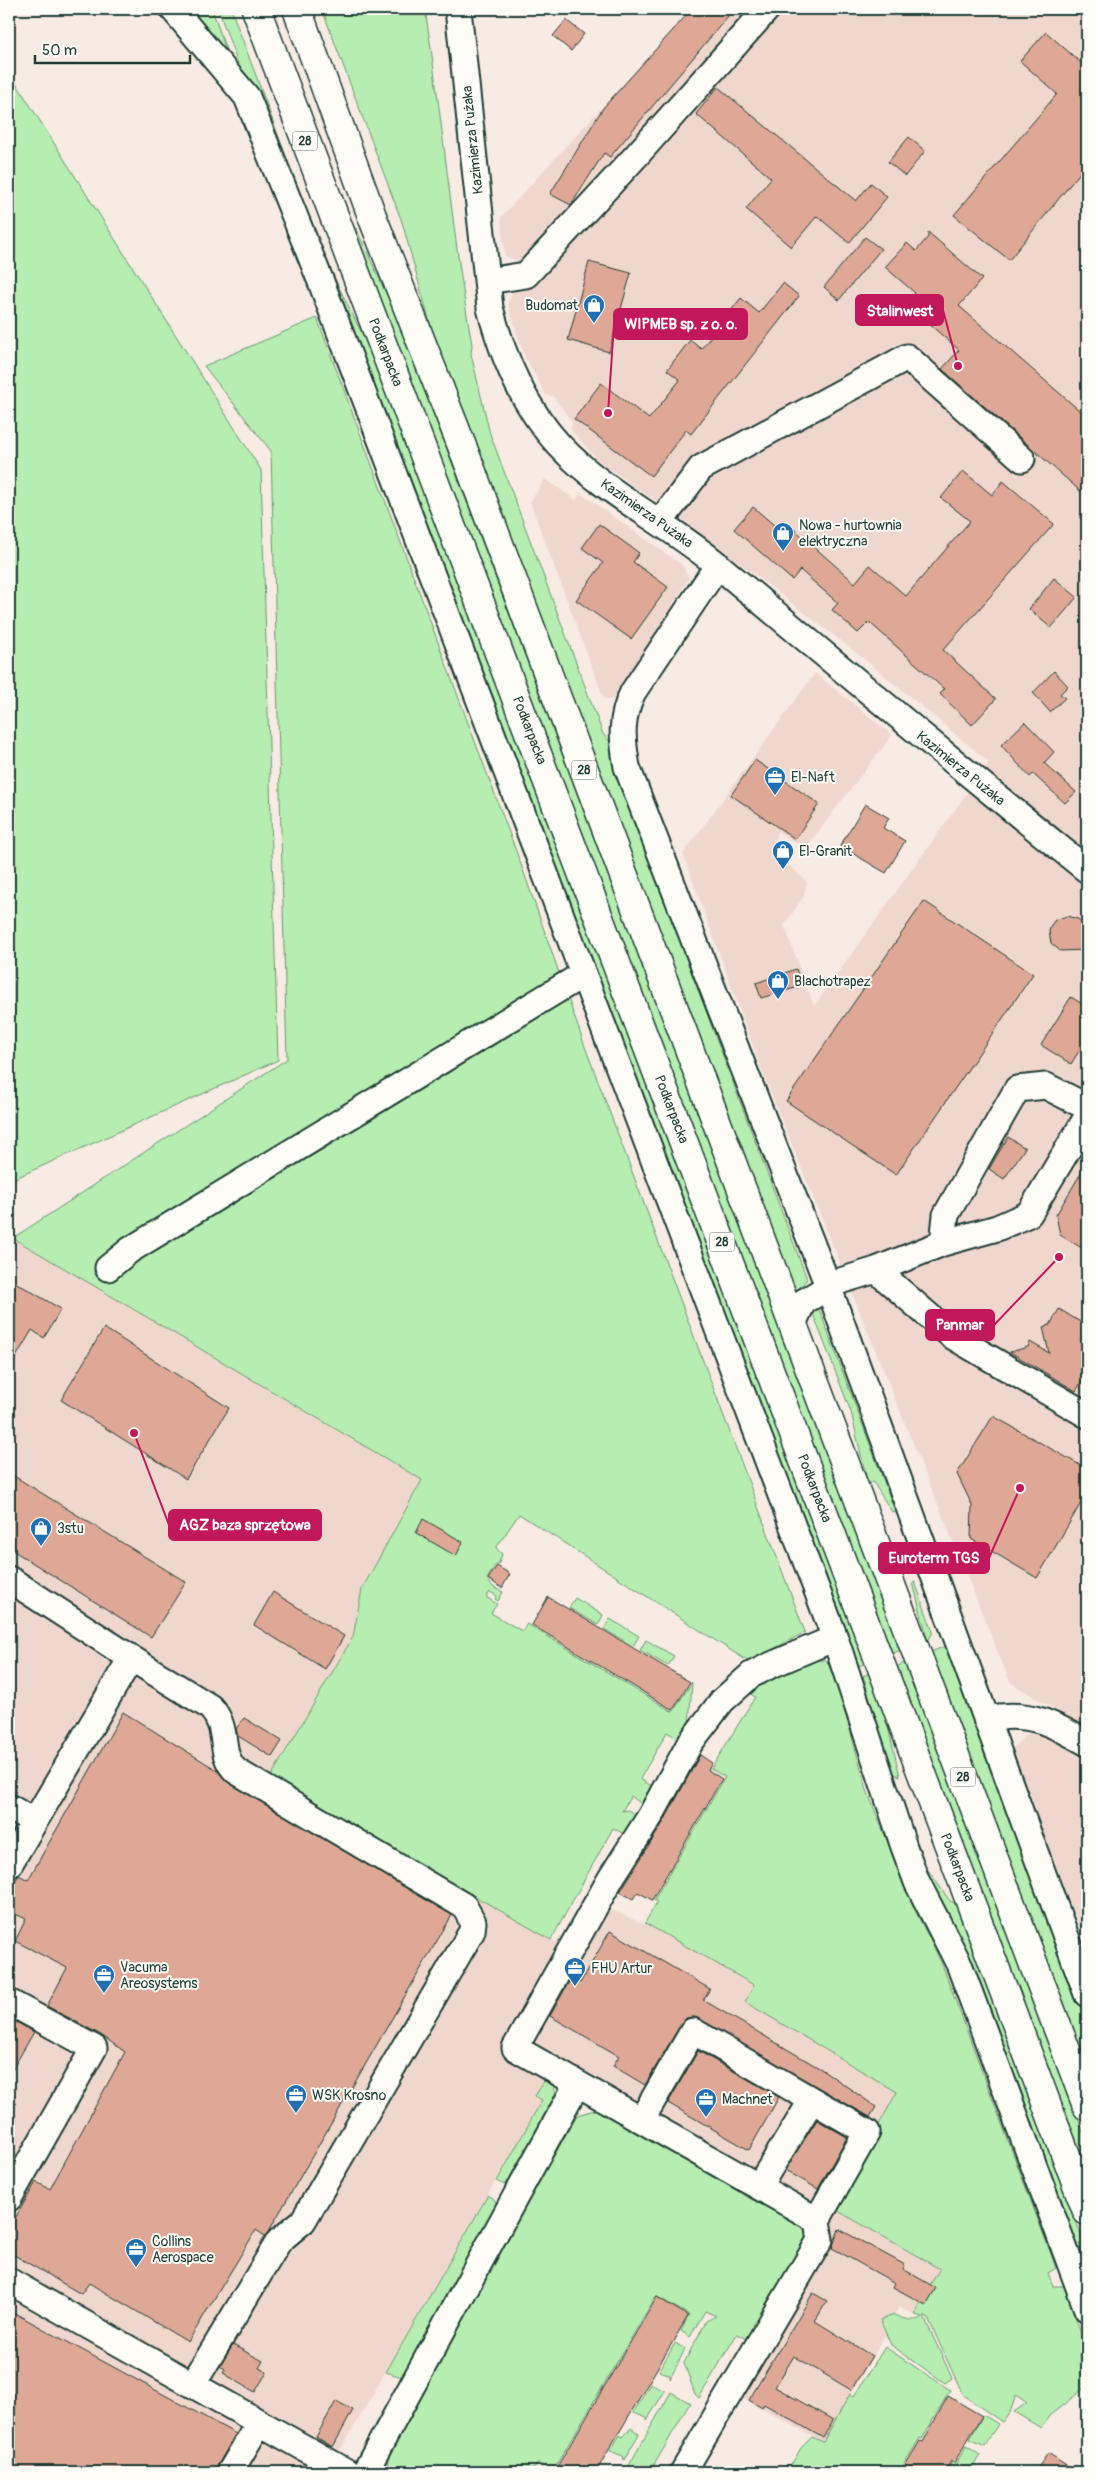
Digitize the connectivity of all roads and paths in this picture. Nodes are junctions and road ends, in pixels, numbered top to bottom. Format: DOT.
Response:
graph roads {
  1 [pos="173,9"];
  2 [pos="256,9"];
  3 [pos="297,9"];
  4 [pos="458,9"];
  5 [pos="768,9"];
  6 [pos="486,280"];
  7 [pos="1022,459"];
  8 [pos="660,522"];
  9 [pos="718,565"];
  10 [pos="1087,870"];
  11 [pos="582,975"];
  12 [pos="1087,1107"];
  13 [pos="1087,1117"];
  14 [pos="1079,1149"];
  15 [pos="943,1243"];
  16 [pos="108,1268"];
  17 [pos="876,1270"];
  18 [pos="828,1286"];
  19 [pos="793,1324"];
  20 [pos="1087,1415"];
  21 [pos="9,1579"];
  22 [pos="835,1638"];
  23 [pos="131,1658"];
  24 [pos="986,1719"];
  25 [pos="1087,1743"];
  26 [pos="9,1807"];
  27 [pos="33,1821"];
  28 [pos="9,1865"];
  29 [pos="1087,1994"];
  30 [pos="9,2002"];
  31 [pos="576,2084"];
  32 [pos="812,2100"];
  33 [pos="1087,2106"];
  34 [pos="642,2119"];
  35 [pos="759,2186"];
  36 [pos="9,2198"];
  37 [pos="1087,2210"];
  38 [pos="817,2220"];
  39 [pos="9,2281"];
  40 [pos="1087,2309"];
  41 [pos="193,2384"];
  42 [pos="260,2423"];
  43 [pos="230,2472"];
  44 [pos="347,2472"];
  45 [pos="365,2472"];
  46 [pos="683,2472"];
  1 -- 11 [label="street"];
  2 -- 37 [label="main road, Podkarpacka / 28"];
  3 -- 19 [label="main road, 28"];
  4 -- 6 [label="street, Kazimierza Pużaka"];
  5 -- 6 [label="street"];
  6 -- 8 [label="street, Kazimierza Pużaka"];
  7 -- 8 [label="street"];
  8 -- 9 [label="street, Kazimierza Pużaka"];
  9 -- 10 [label="street, Kazimierza Pużaka"];
  9 -- 18 [label="street"];
  11 -- 16 [label="street"];
  11 -- 22 [label="street"];
  12 -- 15 [label="street"];
  13 -- 14 [label="street"];
  14 -- 15 [label="street"];
  15 -- 17 [label="street"];
  17 -- 18 [label="street"];
  17 -- 20 [label="street"];
  18 -- 19 [label="street"];
  18 -- 24 [label="street"];
  19 -- 33 [label="main road, 28"];
  21 -- 23 [label="street"];
  22 -- 31 [label="street"];
  22 -- 40 [label="street"];
  23 -- 27 [label="street"];
  23 -- 41 [label="street"];
  24 -- 25 [label="street"];
  24 -- 29 [label="street"];
  26 -- 27 [label="street"];
  27 -- 28 [label="street"];
  30 -- 36 [label="street"];
  31 -- 34 [label="street"];
  31 -- 45 [label="street"];
  32 -- 34 [label="street"];
  32 -- 35 [label="street"];
  32 -- 38 [label="street"];
  34 -- 35 [label="street"];
  35 -- 38 [label="street"];
  38 -- 46 [label="street"];
  39 -- 41 [label="street"];
  41 -- 42 [label="street"];
  42 -- 43 [label="street"];
  42 -- 44 [label="street"];
}
